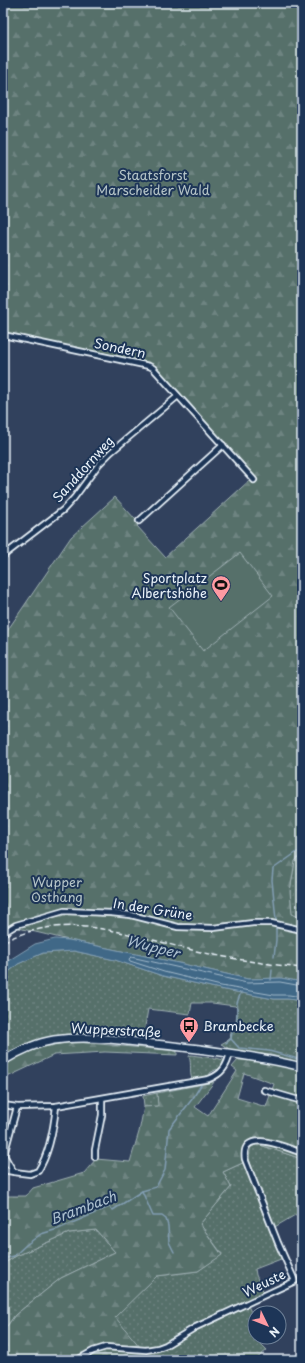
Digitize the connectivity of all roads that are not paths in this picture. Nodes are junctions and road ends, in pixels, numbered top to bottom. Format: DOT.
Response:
graph roads {
  1 [pos="3,336"];
  2 [pos="178,396"];
  3 [pos="223,445"];
  4 [pos="254,480"];
  5 [pos="139,521"];
  6 [pos="3,556"];
  7 [pos="302,930"];
  8 [pos="3,933"];
  9 [pos="230,1053"];
  10 [pos="3,1061"];
  11 [pos="302,1066"];
  12 [pos="264,1090"];
  13 [pos="102,1099"];
  14 [pos="302,1101"];
  15 [pos="3,1105"];
  16 [pos="56,1106"];
  17 [pos="17,1107"];
  18 [pos="302,1153"];
  19 [pos="4,1157"];
  20 [pos="95,1157"];
  21 [pos="3,1170"];
  22 [pos="14,1172"];
  23 [pos="77,1360"];
  1 -- 2 [label="street, Sondern"];
  2 -- 3 [label="street, Sondern"];
  2 -- 6 [label="street, Sanddornweg"];
  3 -- 4 [label="street, Sondern"];
  3 -- 5 [label="street"];
  7 -- 8 [label="street, In der Grüne"];
  9 -- 10 [label="main road, Wupperstraße"];
  9 -- 11 [label="main road, Wupperstraße"];
  9 -- 13 [label="street"];
  12 -- 14 [label="street"];
  13 -- 16 [label="street"];
  13 -- 20 [label="street"];
  15 -- 17 [label="street"];
  16 -- 17 [label="street"];
  16 -- 22 [label="street"];
  17 -- 19 [label="street"];
  18 -- 23 [label="street, Weuste"];
  19 -- 22 [label="street"];
  21 -- 22 [label="street"];
}
